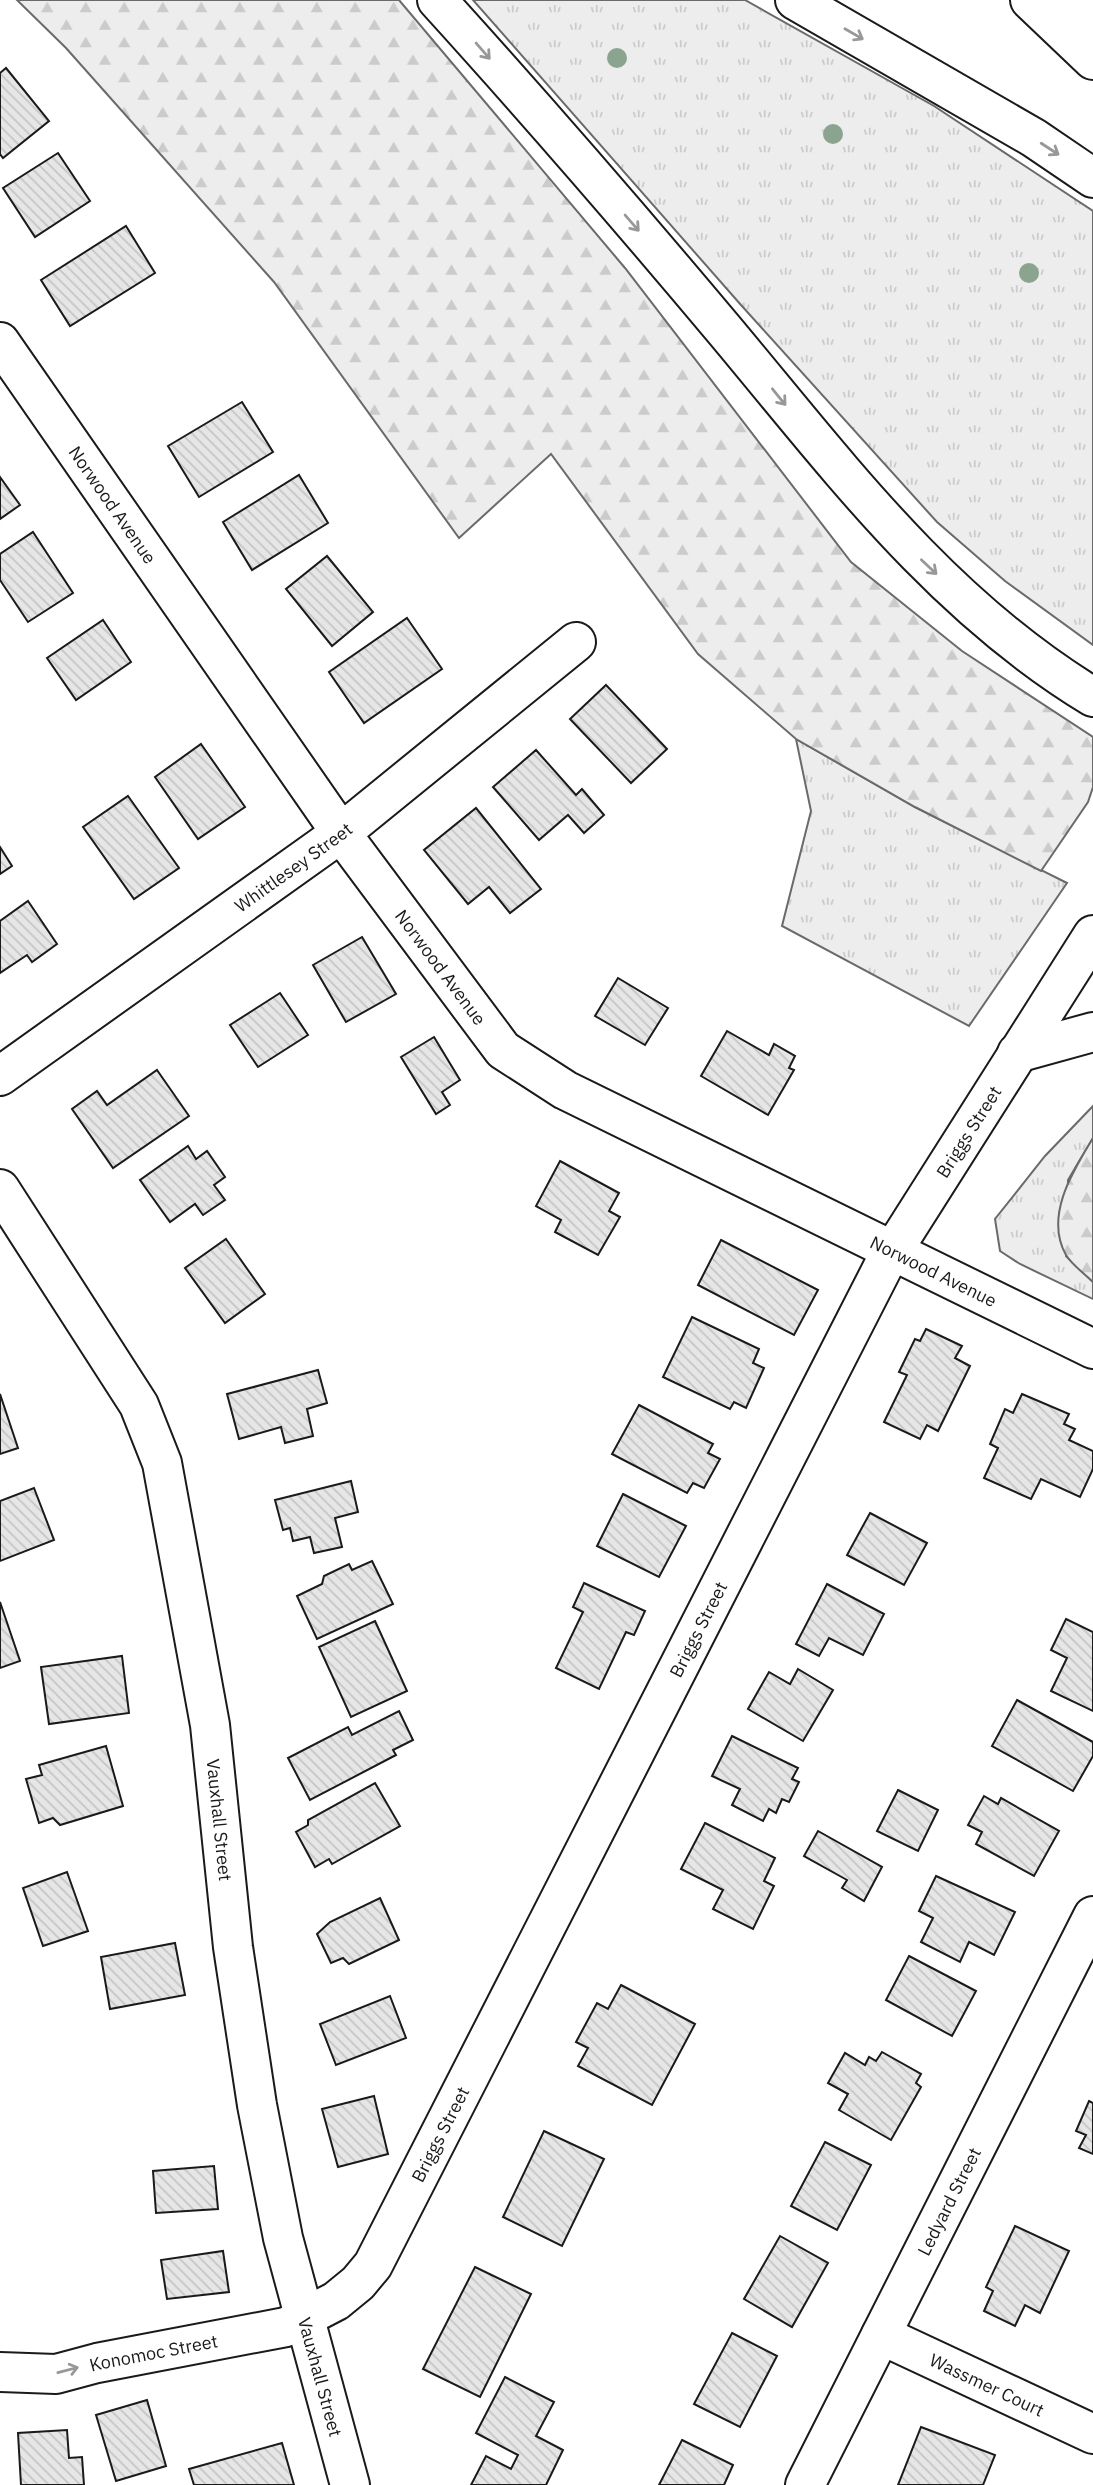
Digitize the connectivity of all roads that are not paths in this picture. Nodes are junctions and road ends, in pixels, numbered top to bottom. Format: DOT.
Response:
graph roads {
  1 [pos="438,0"];
  2 [pos="795,0"];
  3 [pos="1030,0"];
  4 [pos="1060,0"];
  5 [pos="1093,19"];
  6 [pos="1093,60"];
  7 [pos="1093,178"];
  8 [pos="0,342"];
  9 [pos="576,642"];
  10 [pos="1093,697"];
  11 [pos="341,833"];
  12 [pos="1093,934"];
  13 [pos="1093,1032"];
  14 [pos="1017,1053"];
  15 [pos="0,1076"];
  16 [pos="0,1189"];
  17 [pos="893,1250"];
  18 [pos="1093,1349"];
  19 [pos="1093,1916"];
  20 [pos="306,2319"];
  21 [pos="881,2335"];
  22 [pos="0,2372"];
  23 [pos="1093,2434"];
  24 [pos="350,2485"];
  25 [pos="805,2485"];
  1 -- 10 [label="main road, one-way"];
  2 -- 7 [label="main road, one-way"];
  3 -- 6 [label="main road"];
  4 -- 5 [label="main road"];
  8 -- 11 [label="main road, Norwood Avenue"];
  9 -- 11 [label="main road, Whittlesey Street"];
  11 -- 15 [label="main road, Whittlesey Street"];
  11 -- 17 [label="main road, Norwood Avenue"];
  12 -- 14 [label="main road, Briggs Street"];
  13 -- 14 [label="main road"];
  14 -- 17 [label="main road, Briggs Street"];
  16 -- 20 [label="main road, Vauxhall Street"];
  17 -- 18 [label="main road, Norwood Avenue"];
  17 -- 20 [label="main road, Briggs Street"];
  19 -- 21 [label="main road, Ledyard Street"];
  22 -- 20 [label="main road, Konomoc Street, one-way"];
  20 -- 24 [label="main road, Vauxhall Street"];
  21 -- 23 [label="main road, Wassmer Court"];
  21 -- 25 [label="main road, Ledyard Street"];
}
